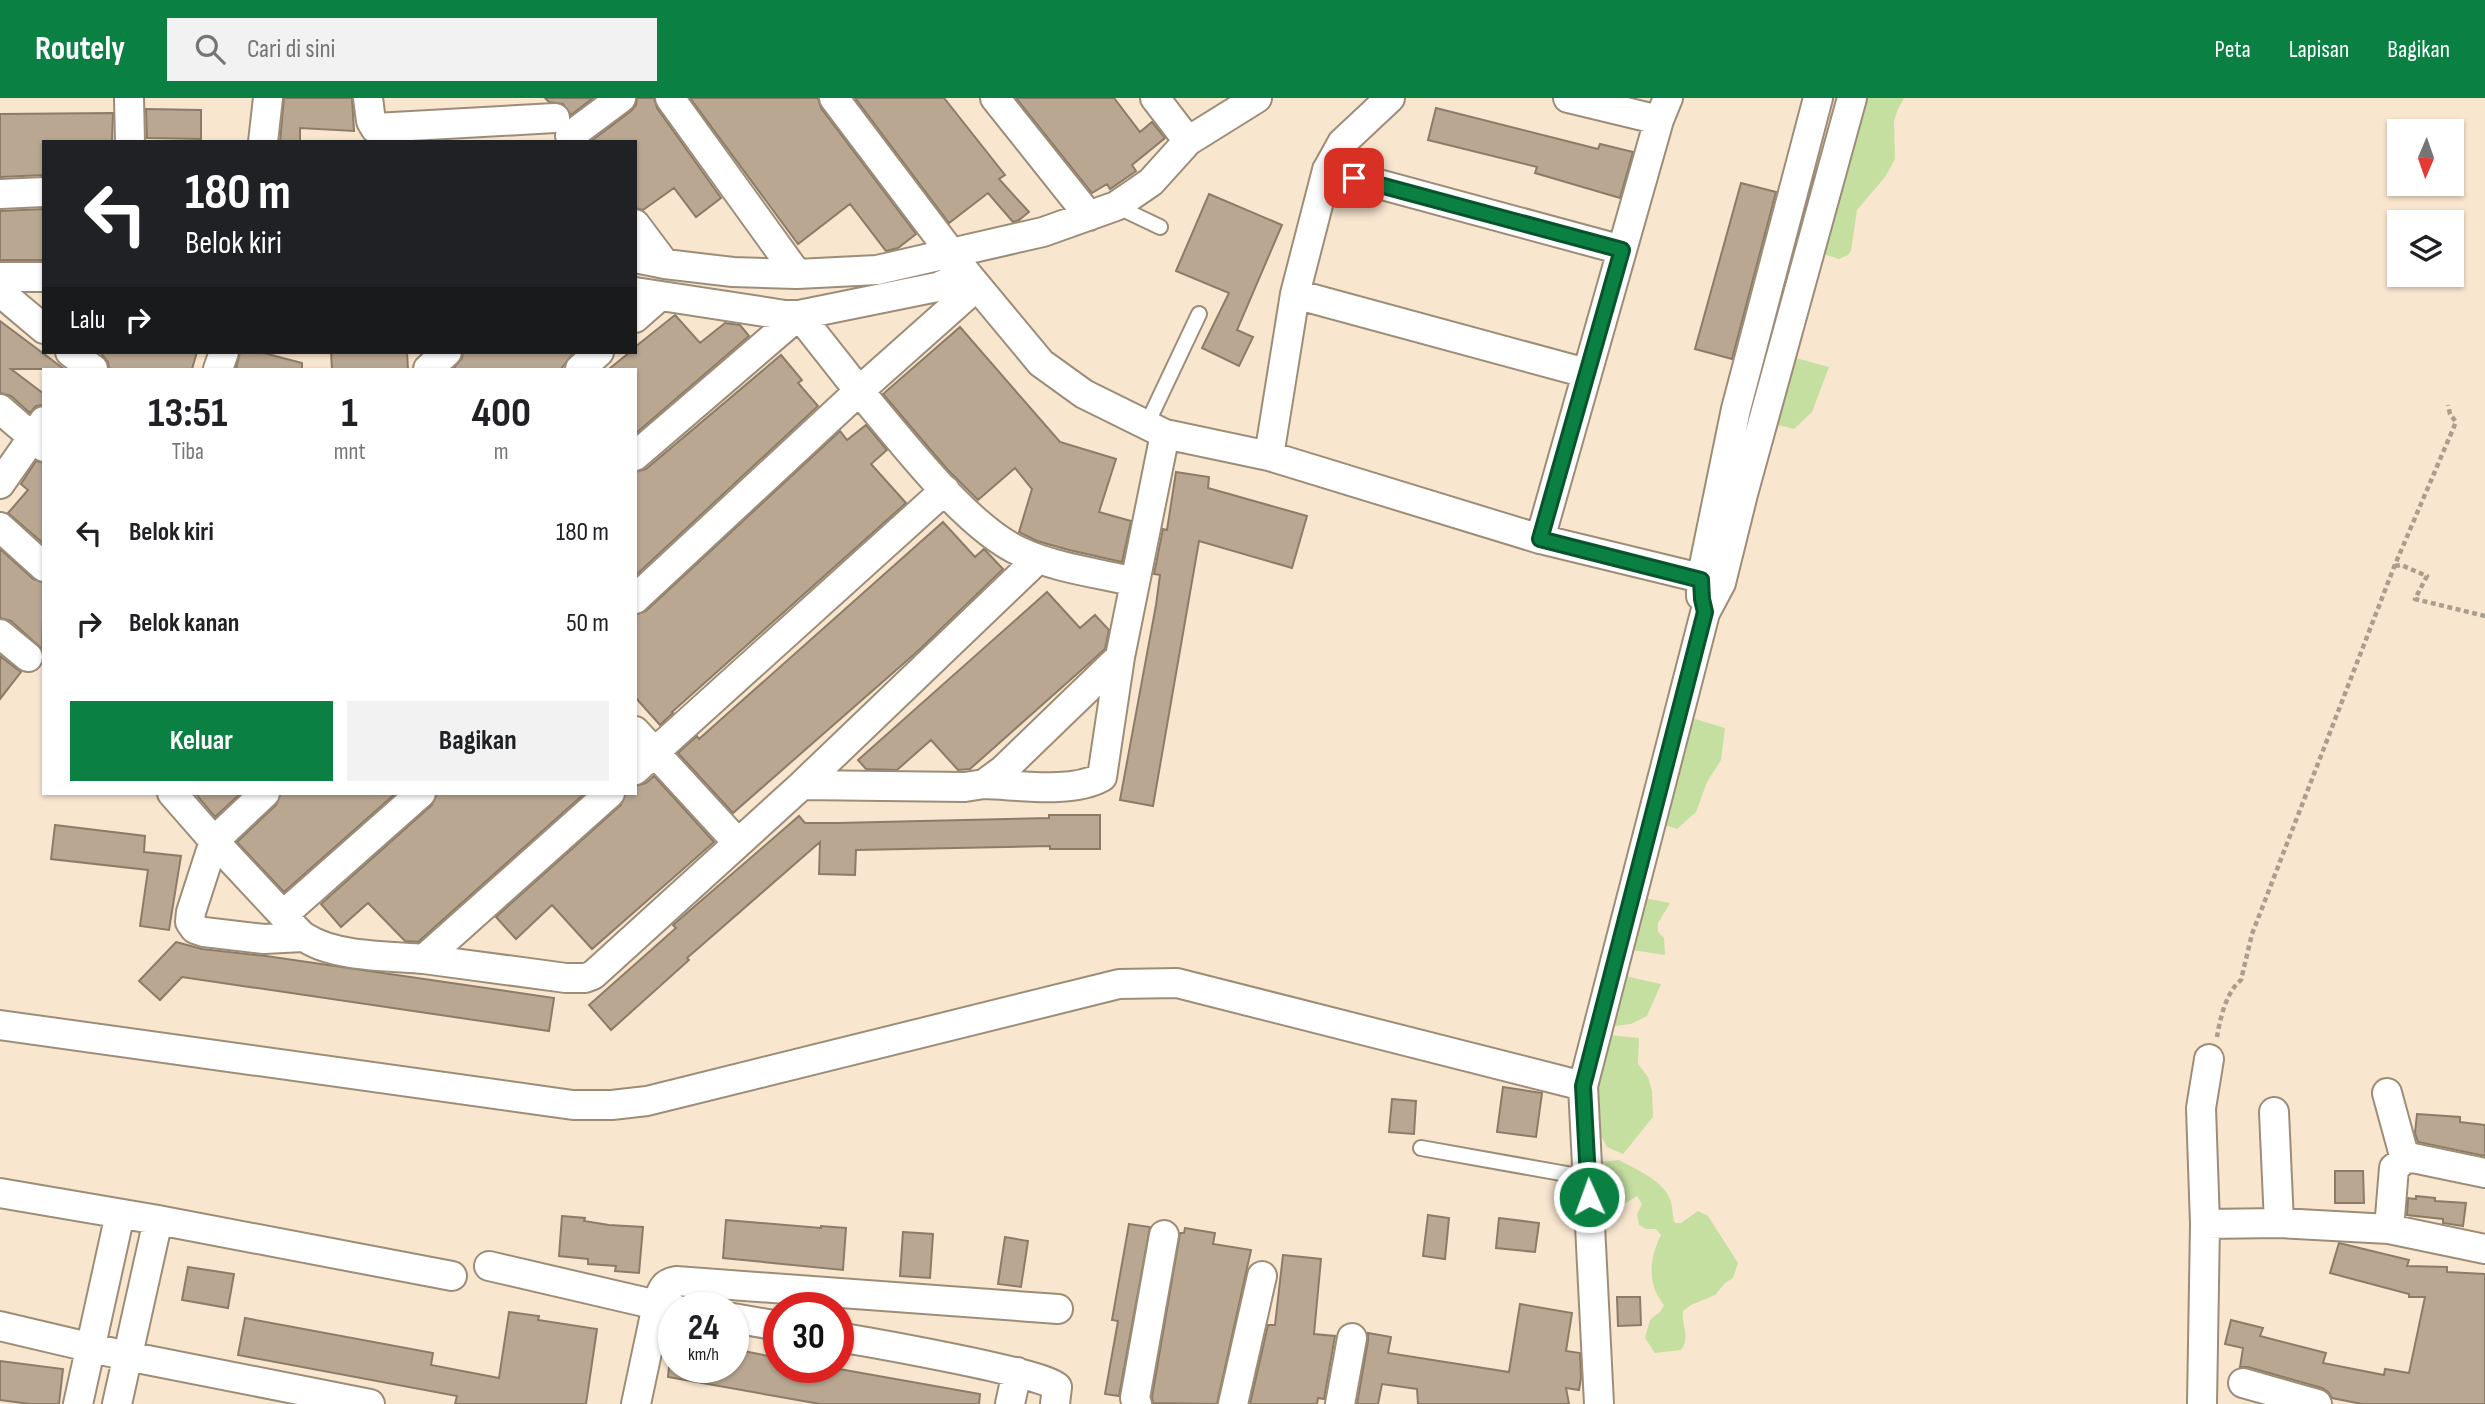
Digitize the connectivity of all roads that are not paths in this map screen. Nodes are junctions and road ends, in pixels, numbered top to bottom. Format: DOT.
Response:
graph roads {
  1 [pos="129,98"];
  2 [pos="268,98"];
  3 [pos="368,98"];
  4 [pos="621,98"];
  5 [pos="670,98"];
  6 [pos="834,98"];
  7 [pos="996,98"];
  8 [pos="1156,98"];
  9 [pos="1257,98"];
  10 [pos="1390,98"];
  11 [pos="1568,98"];
  12 [pos="1818,98"];
  13 [pos="1852,98"];
  14 [pos="1663,109"];
  15 [pos="560,123"];
  16 [pos="130,140"];
  17 [pos="263,140"];
  18 [pos="1188,141"];
  19 [pos="1327,170"];
  20 [pos="42,192"];
  21 [pos="0,194"];
  22 [pos="1116,206"];
  23 [pos="1089,216"];
  24 [pos="637,227"];
  25 [pos="1160,227"];
  26 [pos="1622,250"];
  27 [pos="637,258"];
  28 [pos="665,264"];
  29 [pos="965,271"];
  30 [pos="797,274"];
  31 [pos="0,277"];
  32 [pos="42,277"];
  33 [pos="0,292"];
  34 [pos="648,294"];
  35 [pos="1295,294"];
  36 [pos="637,314"];
  37 [pos="1199,314"];
  38 [pos="799,315"];
  39 [pos="42,327"];
  40 [pos="445,354"];
  41 [pos="597,354"];
  42 [pos="429,368"];
  43 [pos="581,368"];
  44 [pos="1586,373"];
  45 [pos="859,391"];
  46 [pos="0,409"];
  47 [pos="1156,429"];
  48 [pos="40,435"];
  49 [pos="637,454"];
  50 [pos="1269,456"];
  51 [pos="0,484"];
  52 [pos="945,490"];
  53 [pos="0,527"];
  54 [pos="1540,539"];
  55 [pos="1038,559"];
  56 [pos="42,565"];
  57 [pos="1135,582"];
  58 [pos="1711,582"];
  59 [pos="637,597"];
  60 [pos="0,634"];
  61 [pos="28,657"];
  62 [pos="1120,657"];
  63 [pos="637,737"];
  64 [pos="645,761"];
  65 [pos="984,784"];
  66 [pos="802,785"];
  67 [pos="174,795"];
  68 [pos="263,795"];
  69 [pos="419,795"];
  70 [pos="608,795"];
  71 [pos="214,841"];
  72 [pos="737,842"];
  73 [pos="283,915"];
  74 [pos="303,937"];
  75 [pos="424,959"];
  76 [pos="0,1026"];
  77 [pos="2209,1059"];
  78 [pos="1583,1086"];
  79 [pos="2387,1093"];
  80 [pos="2274,1112"];
  81 [pos="1422,1149"];
  82 [pos="2405,1159"];
  83 [pos="2485,1173"];
  84 [pos="1589,1178"];
  85 [pos="0,1193"];
  86 [pos="120,1213"];
  87 [pos="158,1220"];
  88 [pos="2279,1223"];
  89 [pos="2205,1224"];
  90 [pos="2389,1229"];
  91 [pos="1164,1235"];
  92 [pos="2485,1249"];
  93 [pos="489,1266"];
  94 [pos="452,1276"];
  95 [pos="1262,1276"];
  96 [pos="664,1292"];
  97 [pos="865,1297"];
  98 [pos="658,1304"];
  99 [pos="1058,1309"];
  100 [pos="854,1324"];
  101 [pos="0,1326"];
  102 [pos="658,1330"];
  103 [pos="1352,1338"];
  104 [pos="854,1339"];
  105 [pos="90,1347"];
  106 [pos="127,1356"];
  107 [pos="1017,1372"];
  108 [pos="2243,1383"];
  109 [pos="1135,1403"];
  110 [pos="2309,1403"];
  111 [pos="78,1404"];
  112 [pos="117,1404"];
  113 [pos="370,1404"];
  114 [pos="636,1404"];
  115 [pos="1010,1404"];
  116 [pos="1055,1404"];
  117 [pos="1233,1404"];
  118 [pos="1339,1404"];
  119 [pos="1599,1404"];
  120 [pos="2202,1404"];
  1 -- 16 [label="street"];
  2 -- 17 [label="street"];
  3 -- 15 [label="street"];
  4 -- 15 [label="street"];
  5 -- 30 [label="street"];
  6 -- 29 [label="street"];
  7 -- 23 [label="street"];
  8 -- 18 [label="street"];
  9 -- 18 [label="street"];
  10 -- 19 [label="street"];
  11 -- 14 [label="street"];
  12 -- 58 [label="street"];
  13 -- 58 [label="street"];
  14 -- 26 [label="street"];
  18 -- 22 [label="street"];
  19 -- 26 [label="street"];
  19 -- 35 [label="street"];
  20 -- 21 [label="street"];
  22 -- 23 [label="street"];
  22 -- 25 [label="lane"];
  23 -- 29 [label="street"];
  24 -- 28 [label="street"];
  26 -- 44 [label="street"];
  27 -- 28 [label="street"];
  28 -- 30 [label="street"];
  29 -- 30 [label="street"];
  29 -- 38 [label="street"];
  29 -- 45 [label="street"];
  29 -- 47 [label="street"];
  31 -- 32 [label="street"];
  33 -- 39 [label="street"];
  34 -- 36 [label="street"];
  34 -- 38 [label="street"];
  35 -- 44 [label="street"];
  35 -- 50 [label="street"];
  37 -- 47 [label="lane"];
  38 -- 45 [label="street"];
  38 -- 49 [label="street"];
  40 -- 42 [label="street"];
  41 -- 43 [label="street"];
  44 -- 54 [label="street"];
  45 -- 52 [label="street"];
  45 -- 59 [label="street"];
  46 -- 48 [label="street"];
  47 -- 50 [label="street"];
  47 -- 57 [label="street"];
  48 -- 51 [label="street"];
  50 -- 54 [label="street"];
  52 -- 55 [label="street"];
  52 -- 64 [label="street"];
  53 -- 56 [label="street"];
  54 -- 58 [label="street"];
  55 -- 57 [label="street"];
  55 -- 66 [label="street"];
  57 -- 62 [label="street"];
  58 -- 78 [label="street"];
  60 -- 61 [label="street"];
  62 -- 65 [label="street"];
  62 -- 65 [label="street"];
  63 -- 64 [label="street"];
  64 -- 72 [label="street"];
  65 -- 66 [label="street"];
  66 -- 72 [label="street"];
  67 -- 71 [label="street"];
  68 -- 71 [label="street"];
  69 -- 73 [label="street"];
  70 -- 75 [label="street"];
  71 -- 73 [label="street"];
  71 -- 74 [label="street"];
  72 -- 75 [label="street"];
  73 -- 74 [label="street"];
  74 -- 75 [label="street"];
  76 -- 78 [label="street"];
  77 -- 89 [label="street"];
  78 -- 84 [label="street"];
  79 -- 82 [label="street"];
  80 -- 88 [label="street"];
  81 -- 84 [label="lane"];
  82 -- 83 [label="street"];
  82 -- 90 [label="street"];
  84 -- 119 [label="street"];
  85 -- 86 [label="street"];
  86 -- 87 [label="street"];
  86 -- 105 [label="street"];
  87 -- 94 [label="street"];
  87 -- 106 [label="street"];
  88 -- 89 [label="street"];
  88 -- 90 [label="street"];
  89 -- 120 [label="street"];
  90 -- 92 [label="street"];
  91 -- 109 [label="street"];
  93 -- 98 [label="street"];
  95 -- 117 [label="street"];
  96 -- 97 [label="street"];
  97 -- 99 [label="street"];
  97 -- 100 [label="street"];
  101 -- 105 [label="street"];
  102 -- 114 [label="street"];
  103 -- 118 [label="street"];
  104 -- 107 [label="street"];
  105 -- 106 [label="street"];
  105 -- 111 [label="street"];
  106 -- 112 [label="street"];
  106 -- 113 [label="street"];
  107 -- 115 [label="street"];
  107 -- 116 [label="street"];
  108 -- 110 [label="street"];
}
